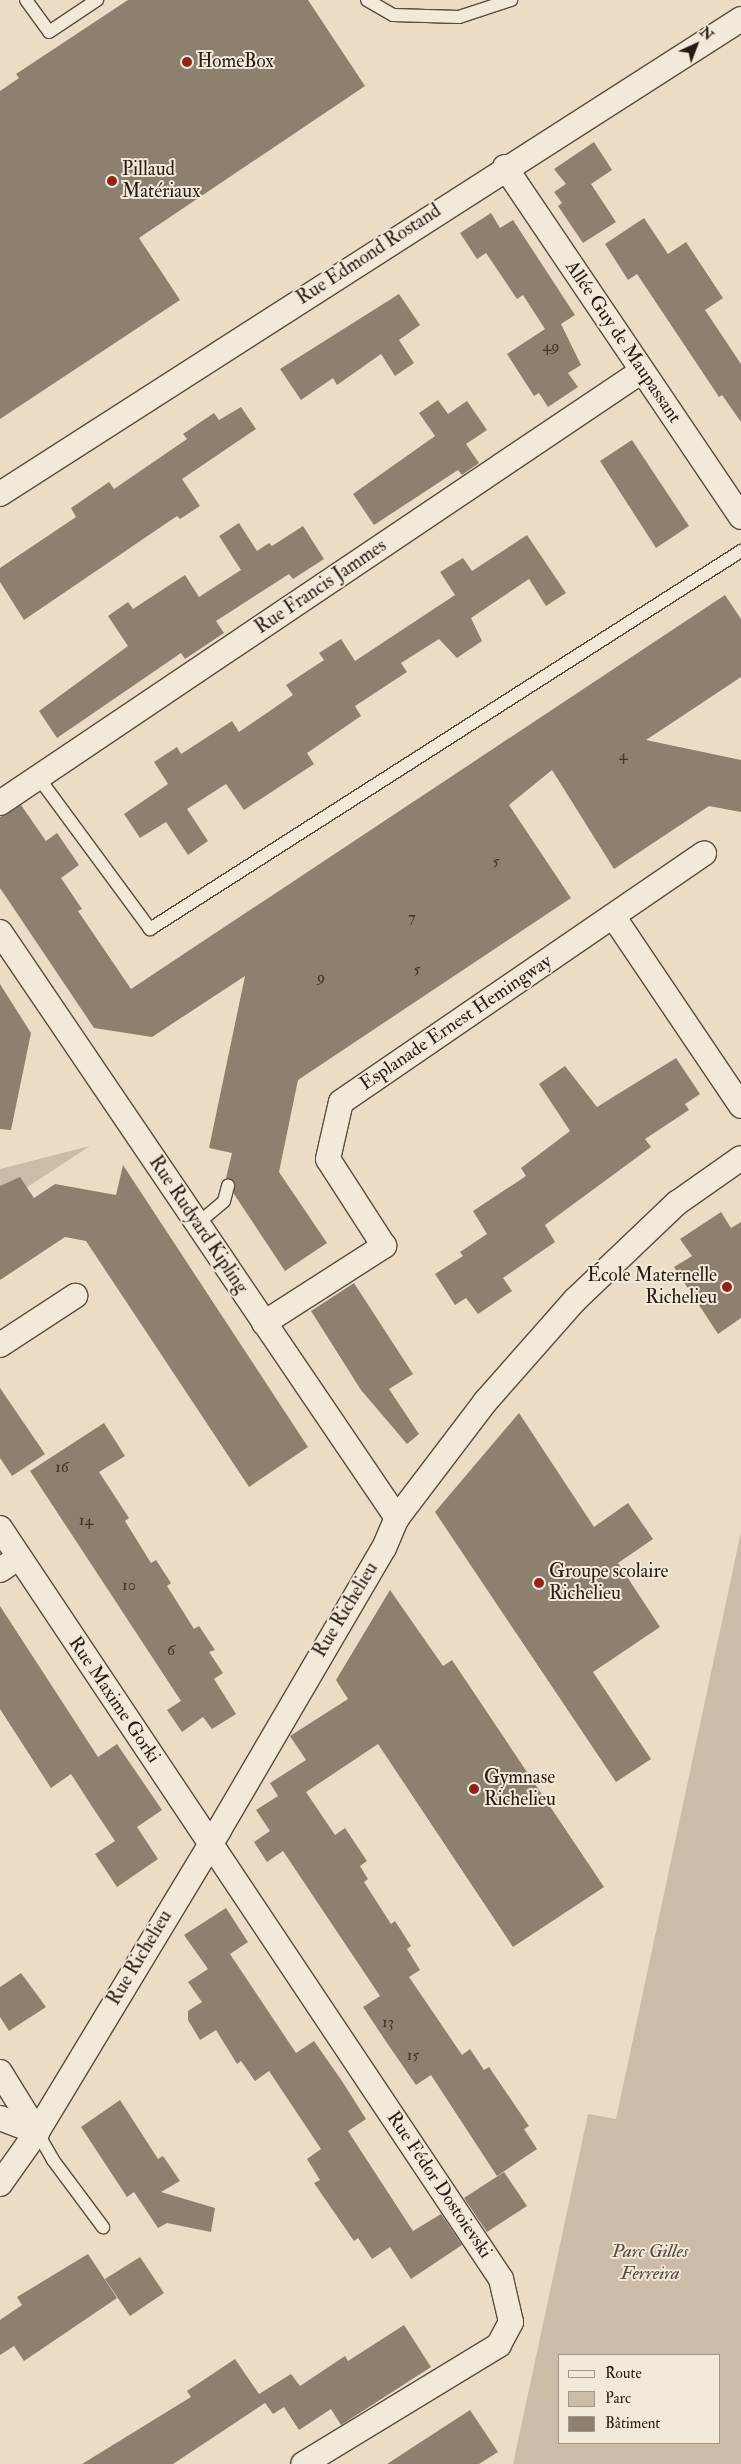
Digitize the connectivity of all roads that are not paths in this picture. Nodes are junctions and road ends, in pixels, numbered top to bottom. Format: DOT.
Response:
graph roads {
  1 [pos="26,0"];
  2 [pos="97,0"];
  3 [pos="367,0"];
  4 [pos="511,0"];
  5 [pos="741,19"];
  6 [pos="505,167"];
  7 [pos="642,371"];
  8 [pos="0,494"];
  9 [pos="741,516"];
  10 [pos="741,551"];
  11 [pos="38,777"];
  12 [pos="0,803"];
  13 [pos="704,853"];
  14 [pos="613,916"];
  15 [pos="0,932"];
  16 [pos="741,1106"];
  17 [pos="741,1158"];
  18 [pos="228,1186"];
  19 [pos="197,1224"];
  20 [pos="74,1296"];
  21 [pos="264,1323"];
  22 [pos="0,1345"];
  23 [pos="397,1518"];
  24 [pos="0,1528"];
  25 [pos="19,1557"];
  26 [pos="0,1570"];
  27 [pos="210,1842"];
  28 [pos="0,2072"];
  29 [pos="0,2118"];
  30 [pos="37,2132"];
  31 [pos="0,2184"];
  32 [pos="103,2227"];
  33 [pos="303,2464"];
  1 -- 2 [label="lane"];
  3 -- 4 [label="lane"];
  5 -- 6 [label="street, Rue Edmond Rostand"];
  6 -- 7 [label="street, Allée Guy de Maupassant"];
  6 -- 8 [label="street, Rue Edmond Rostand"];
  7 -- 9 [label="street, Allée Guy de Maupassant"];
  7 -- 11 [label="street, Rue Francis Jammes"];
  10 -- 11 [label="lane"];
  11 -- 12 [label="street, Rue Francis Jammes"];
  13 -- 14 [label="street, Esplanade Ernest Hemingway"];
  14 -- 16 [label="street"];
  14 -- 21 [label="street, Esplanade Ernest Hemingway"];
  15 -- 19 [label="street, Rue Rudyard Kipling"];
  17 -- 23 [label="street, Rue Richelieu"];
  18 -- 19 [label="lane"];
  19 -- 21 [label="street, Rue Rudyard Kipling"];
  20 -- 22 [label="street"];
  21 -- 23 [label="street, Rue Rudyard Kipling"];
  23 -- 27 [label="street, Rue Richelieu"];
  24 -- 25 [label="street, Rue Maxime Gorki"];
  25 -- 26 [label="street"];
  25 -- 27 [label="street, Rue Maxime Gorki"];
  27 -- 30 [label="street, Rue Richelieu"];
  27 -- 33 [label="street, Rue Fédor Dostoievski"];
  28 -- 30 [label="street"];
  29 -- 30 [label="street"];
  30 -- 31 [label="street, Rue Richelieu"];
  30 -- 32 [label="lane"];
}
